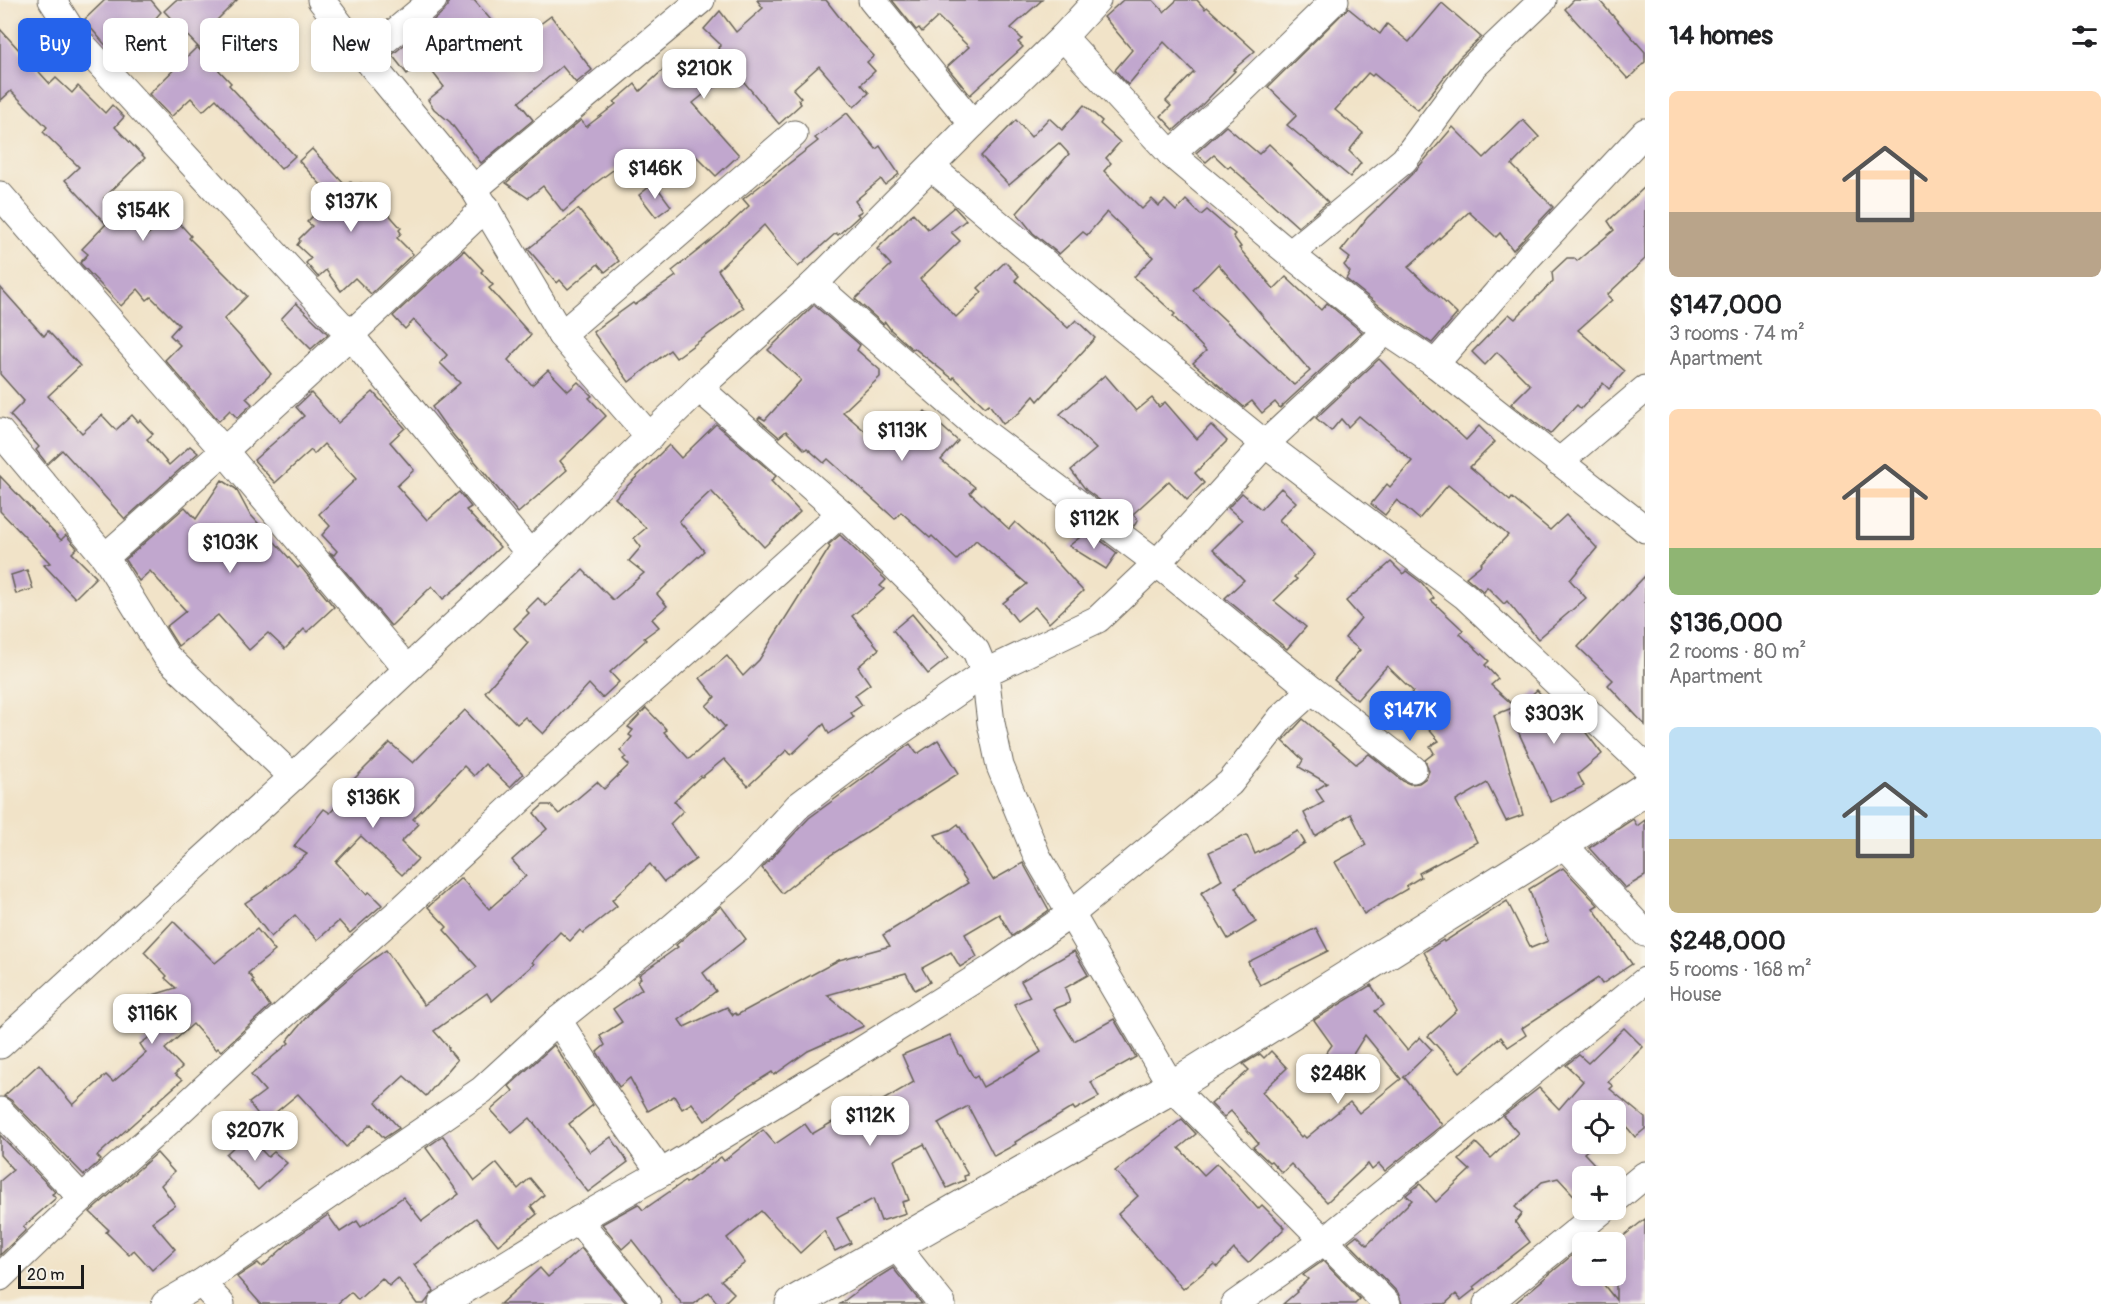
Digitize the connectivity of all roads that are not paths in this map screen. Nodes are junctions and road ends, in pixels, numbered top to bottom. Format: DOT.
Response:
graph roads {
  1 [pos="52,0"];
  2 [pos="321,0"];
  3 [pos="433,0"];
  4 [pos="701,0"];
  5 [pos="872,0"];
  6 [pos="1097,0"];
  7 [pos="1335,0"];
  8 [pos="1543,0"];
  9 [pos="335,18"];
  10 [pos="391,35"];
  11 [pos="1063,37"];
  12 [pos="377,72"];
  13 [pos="973,124"];
  14 [pos="1645,132"];
  15 [pos="794,134"];
  16 [pos="1171,154"];
  17 [pos="931,167"];
  18 [pos="0,195"];
  19 [pos="480,198"];
  20 [pos="1290,254"];
  21 [pos="814,284"];
  22 [pos="1386,331"];
  23 [pos="561,335"];
  24 [pos="351,336"];
  25 [pos="1435,364"];
  26 [pos="699,388"];
  27 [pos="1645,389"];
  28 [pos="0,432"];
  29 [pos="650,437"];
  30 [pos="1265,444"];
  31 [pos="225,452"];
  32 [pos="1560,462"];
  33 [pos="841,513"];
  34 [pos="1645,529"];
  35 [pos="530,554"];
  36 [pos="105,557"];
  37 [pos="1157,563"];
  38 [pos="407,669"];
  39 [pos="985,673"];
  40 [pos="1312,690"];
  41 [pos="1645,766"];
  42 [pos="1413,769"];
  43 [pos="294,777"];
  44 [pos="1645,789"];
  45 [pos="1562,843"];
  46 [pos="1072,912"];
  47 [pos="1645,933"];
  48 [pos="1645,981"];
  49 [pos="558,1020"];
  50 [pos="0,1045"];
  51 [pos="1172,1087"];
  52 [pos="0,1111"];
  53 [pos="661,1173"];
  54 [pos="1645,1175"];
  55 [pos="1626,1191"];
  56 [pos="82,1198"];
  57 [pos="578,1220"];
  58 [pos="1590,1220"];
  59 [pos="1324,1241"];
  60 [pos="895,1245"];
  61 [pos="0,1277"];
  62 [pos="201,1283"];
  63 [pos="165,1304"];
  64 [pos="221,1304"];
  65 [pos="442,1304"];
  66 [pos="646,1304"];
  67 [pos="792,1304"];
  68 [pos="942,1304"];
  69 [pos="1234,1304"];
  70 [pos="1387,1304"];
  71 [pos="1487,1304"];
  1 -- 24 [label="street"];
  2 -- 9 [label="street"];
  3 -- 10 [label="street"];
  4 -- 19 [label="street"];
  5 -- 13 [label="street"];
  6 -- 11 [label="street"];
  7 -- 16 [label="street"];
  8 -- 20 [label="street"];
  11 -- 13 [label="street"];
  11 -- 16 [label="street"];
  12 -- 19 [label="street"];
  13 -- 17 [label="street"];
  14 -- 25 [label="street"];
  15 -- 23 [label="street"];
  16 -- 20 [label="street"];
  17 -- 21 [label="street"];
  17 -- 30 [label="street"];
  18 -- 31 [label="street"];
  19 -- 23 [label="street"];
  19 -- 24 [label="street"];
  20 -- 22 [label="street"];
  21 -- 26 [label="street"];
  21 -- 37 [label="street"];
  22 -- 25 [label="street"];
  22 -- 30 [label="street"];
  23 -- 29 [label="street"];
  24 -- 31 [label="street"];
  24 -- 35 [label="street"];
  25 -- 32 [label="street"];
  26 -- 29 [label="street"];
  26 -- 33 [label="street"];
  27 -- 32 [label="street"];
  28 -- 36 [label="street"];
  29 -- 35 [label="street"];
  30 -- 37 [label="street"];
  30 -- 41 [label="street"];
  31 -- 36 [label="street"];
  31 -- 38 [label="street"];
  32 -- 34 [label="street"];
  33 -- 39 [label="street"];
  33 -- 56 [label="street"];
  35 -- 38 [label="street"];
  36 -- 43 [label="street"];
  37 -- 39 [label="street"];
  37 -- 40 [label="street"];
  38 -- 43 [label="street"];
  39 -- 46 [label="street"];
  39 -- 49 [label="street"];
  40 -- 42 [label="street"];
  40 -- 46 [label="street"];
  43 -- 50 [label="street"];
  44 -- 45 [label="street"];
  45 -- 47 [label="street"];
  45 -- 51 [label="street"];
  46 -- 51 [label="street"];
  46 -- 53 [label="street"];
  48 -- 59 [label="street"];
  49 -- 53 [label="street"];
  49 -- 62 [label="street"];
  51 -- 59 [label="street"];
  51 -- 60 [label="street"];
  52 -- 56 [label="street"];
  53 -- 57 [label="street"];
  54 -- 55 [label="street"];
  56 -- 61 [label="street"];
  57 -- 65 [label="street"];
  57 -- 66 [label="street"];
  58 -- 71 [label="street"];
  59 -- 69 [label="street"];
  59 -- 70 [label="street"];
  60 -- 67 [label="street"];
  60 -- 68 [label="street"];
  62 -- 63 [label="street"];
  62 -- 64 [label="street"];
}
